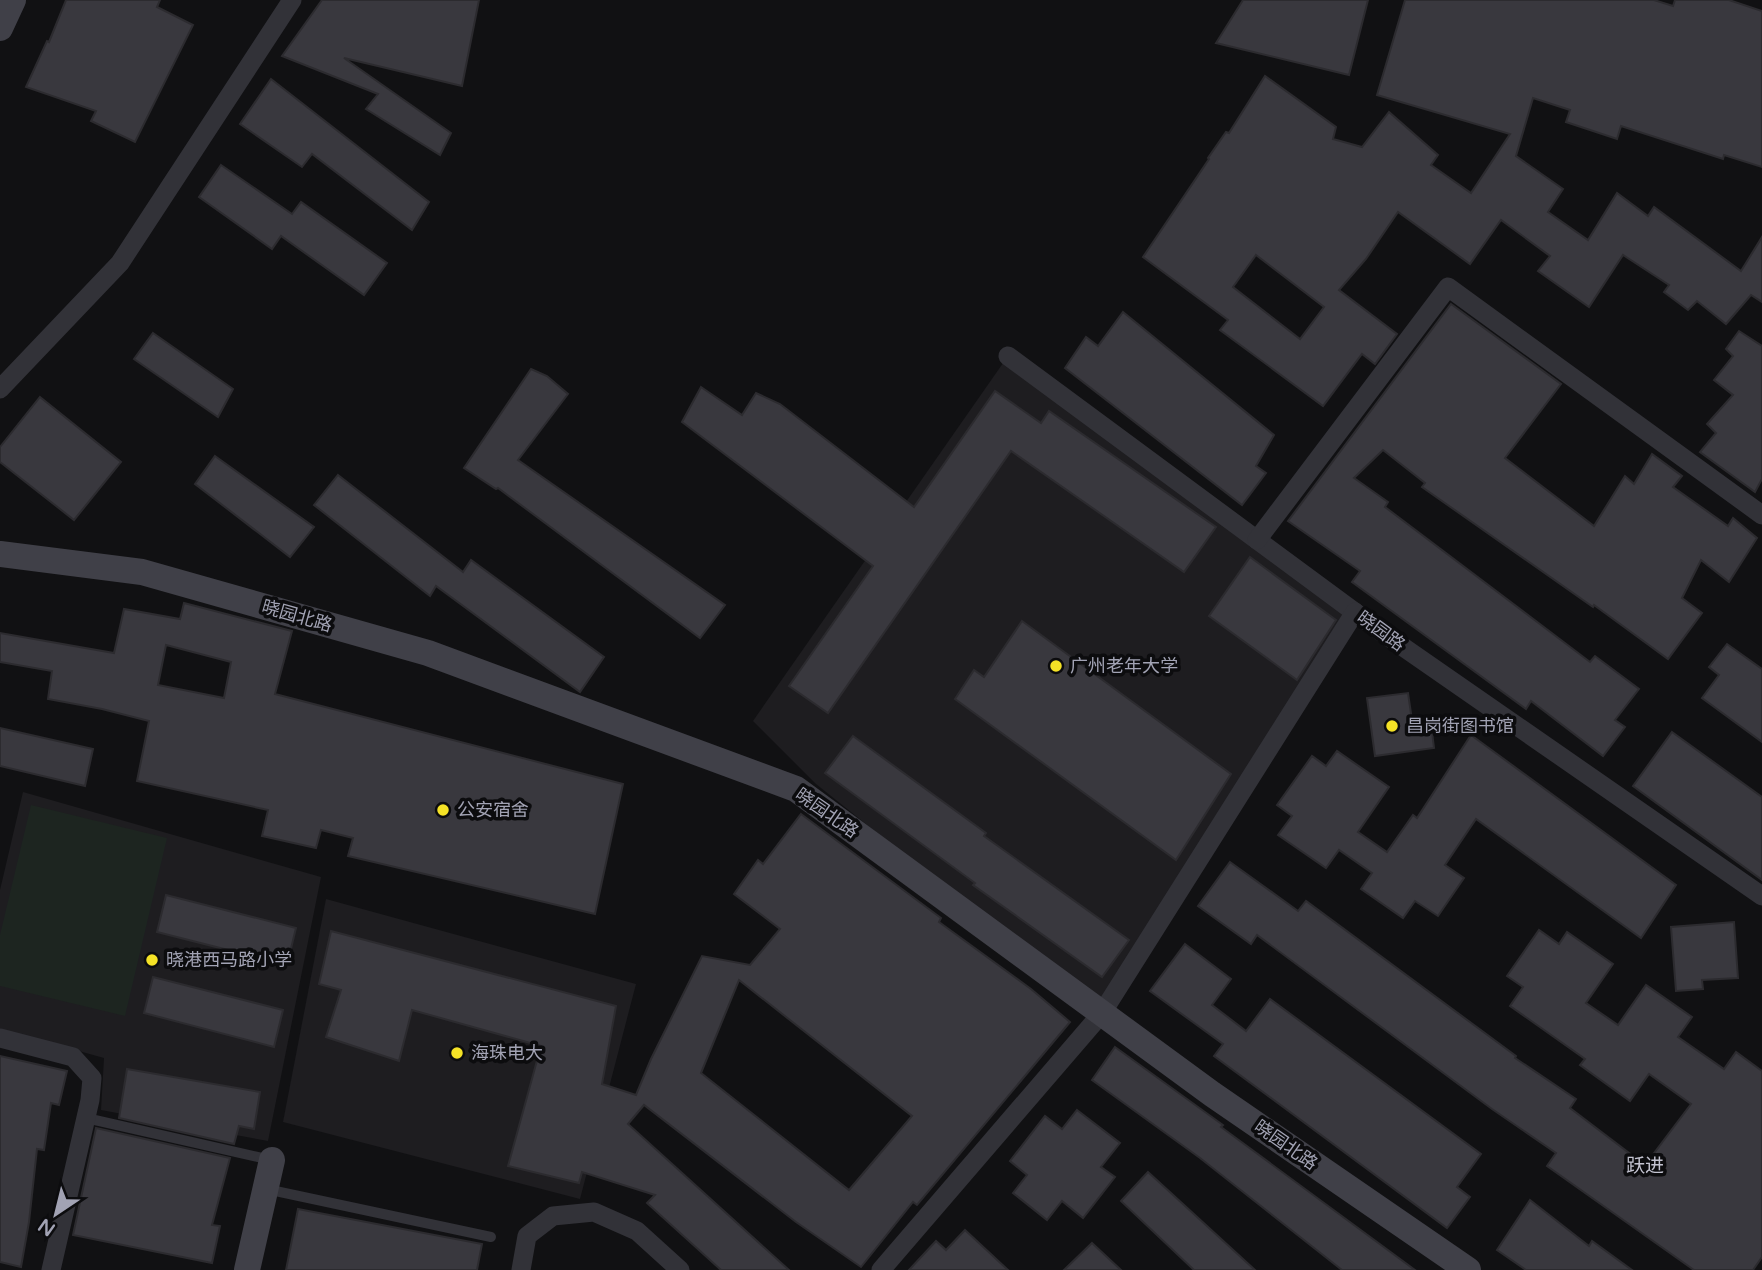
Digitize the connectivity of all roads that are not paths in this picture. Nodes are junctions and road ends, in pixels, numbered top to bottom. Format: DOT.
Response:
graph roads {
  1 [pos="13,0"];
  2 [pos="292,0"];
  3 [pos="0,28"];
  4 [pos="1008,356"];
  5 [pos="0,389"];
  6 [pos="1762,515"];
  7 [pos="1257,540"];
  8 [pos="0,554"];
  9 [pos="1355,612"];
  10 [pos="1762,896"];
  11 [pos="1102,1013"];
  12 [pos="0,1038"];
  13 [pos="86,1118"];
  14 [pos="272,1160"];
  15 [pos="265,1188"];
  16 [pos="491,1237"];
  17 [pos="1450,1265"];
  18 [pos="51,1270"];
  19 [pos="247,1270"];
  20 [pos="521,1270"];
  21 [pos="680,1270"];
  22 [pos="881,1270"];
  1 -- 3 [label="street"];
  2 -- 5 [label="street"];
  4 -- 7 [label="street, 晓园路"];
  6 -- 7 [label="street"];
  7 -- 9 [label="street, 晓园路"];
  8 -- 11 [label="street, 晓园北路"];
  9 -- 10 [label="street, 晓园路"];
  9 -- 11 [label="street"];
  11 -- 17 [label="street, 晓园北路"];
  11 -- 22 [label="street"];
  12 -- 13 [label="street"];
  13 -- 14 [label="lane"];
  13 -- 18 [label="street"];
  14 -- 15 [label="street"];
  15 -- 16 [label="lane"];
  15 -- 19 [label="street"];
  20 -- 21 [label="street"];
}
